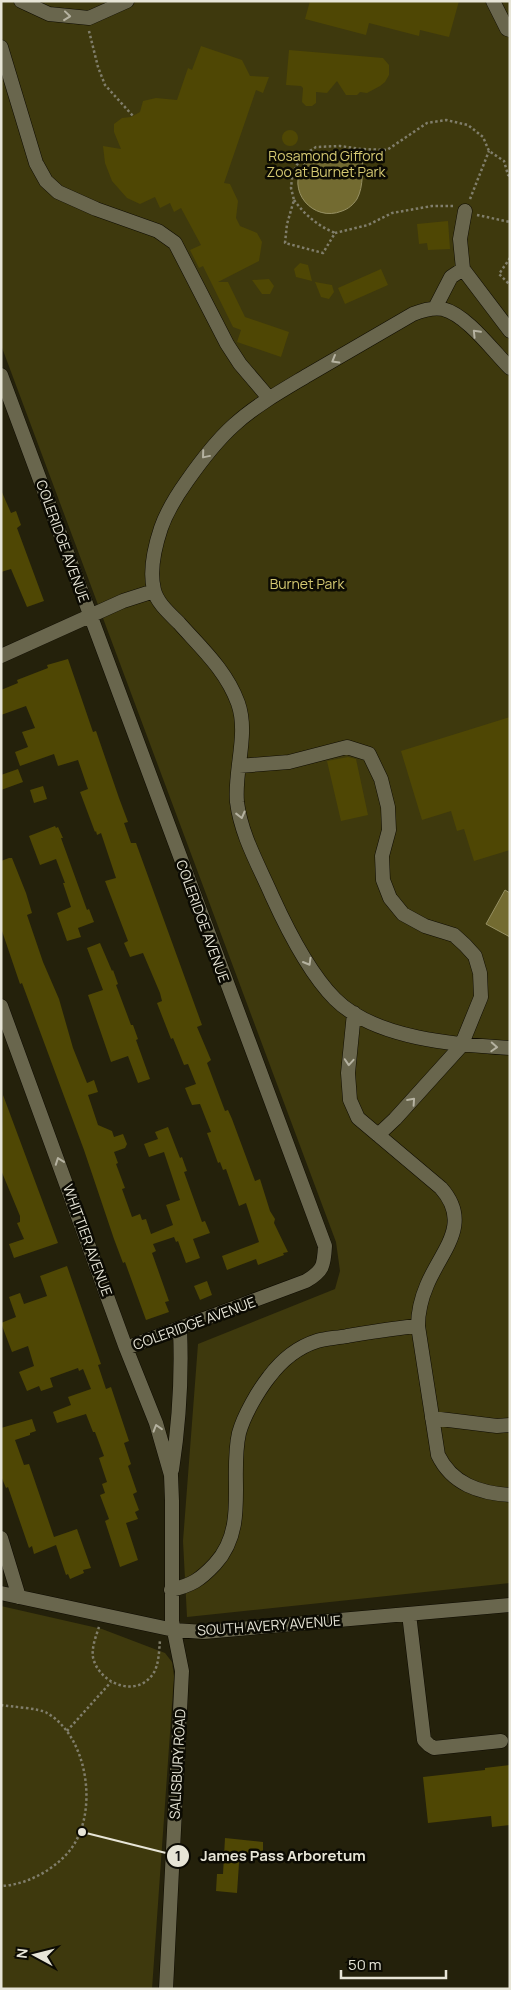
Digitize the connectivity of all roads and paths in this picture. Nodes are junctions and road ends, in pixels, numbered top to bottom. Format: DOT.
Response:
graph roads {
  1 [pos="21,1"];
  2 [pos="494,1"];
  3 [pos="123,3"];
  4 [pos="86,18"];
  5 [pos="510,30"];
  6 [pos="1,47"];
  7 [pos="134,116"];
  8 [pos="489,151"];
  9 [pos="510,176"];
  10 [pos="294,200"];
  11 [pos="465,211"];
  12 [pos="510,222"];
  13 [pos="336,233"];
  14 [pos="510,258"];
  15 [pos="463,269"];
  16 [pos="510,285"];
  17 [pos="435,308"];
  18 [pos="510,331"];
  19 [pos="510,368"];
  20 [pos="1,375"];
  21 [pos="269,398"];
  22 [pos="154,591"];
  23 [pos="90,615"];
  24 [pos="1,656"];
  25 [pos="239,766"];
  26 [pos="1,1006"];
  27 [pos="354,1013"];
  28 [pos="461,1046"];
  29 [pos="510,1048"];
  30 [pos="378,1135"];
  31 [pos="418,1326"];
  32 [pos="180,1329"];
  33 [pos="126,1348"];
  34 [pos="432,1418"];
  35 [pos="510,1425"];
  36 [pos="171,1475"];
  37 [pos="510,1495"];
  38 [pos="1,1538"];
  39 [pos="171,1590"];
  40 [pos="1,1593"];
  41 [pos="19,1597"];
  42 [pos="510,1605"];
  43 [pos="409,1614"];
  44 [pos="102,1616"];
  45 [pos="168,1629"];
  46 [pos="111,1681"];
  47 [pos="1,1705"];
  48 [pos="67,1731"];
  49 [pos="501,1741"];
  50 [pos="1,1886"];
  51 [pos="166,1989"];
  1 -- 4 [label="street, one-way"];
  2 -- 5 [label="street"];
  3 -- 4 [label="street"];
  4 -- 7 [label="path"];
  6 -- 21 [label="street"];
  8 -- 9 [label="path"];
  8 -- 10 [label="path"];
  8 -- 11 [label="path"];
  10 -- 13 [label="path"];
  10 -- 13 [label="path"];
  11 -- 12 [label="path"];
  11 -- 13 [label="path"];
  11 -- 15 [label="street"];
  14 -- 16 [label="path"];
  15 -- 17 [label="street"];
  15 -- 18 [label="street"];
  19 -- 17 [label="street, one-way"];
  17 -- 21 [label="street, one-way"];
  20 -- 23 [label="street, COLERIDGE AVENUE"];
  21 -- 22 [label="street, one-way"];
  22 -- 23 [label="street"];
  22 -- 25 [label="street"];
  23 -- 24 [label="street"];
  23 -- 32 [label="street, COLERIDGE AVENUE"];
  25 -- 27 [label="street, one-way"];
  25 -- 28 [label="street"];
  33 -- 26 [label="street, WHITTIER AVENUE, one-way"];
  27 -- 28 [label="street"];
  27 -- 30 [label="street, one-way"];
  28 -- 29 [label="street, one-way"];
  30 -- 28 [label="street, one-way"];
  30 -- 31 [label="street"];
  31 -- 34 [label="street"];
  31 -- 39 [label="street"];
  32 -- 33 [label="street, COLERIDGE AVENUE"];
  32 -- 36 [label="street, WHITTIER AVENUE"];
  36 -- 33 [label="street, WHITTIER AVENUE, one-way"];
  34 -- 35 [label="street"];
  34 -- 37 [label="street"];
  36 -- 39 [label="street, WHITTIER AVENUE"];
  38 -- 41 [label="street"];
  39 -- 45 [label="street, WHITTIER AVENUE"];
  40 -- 41 [label="street, SOUTH AVERY AVENUE"];
  41 -- 44 [label="street, SOUTH AVERY AVENUE"];
  42 -- 43 [label="street, SOUTH AVERY AVENUE"];
  43 -- 45 [label="street, SOUTH AVERY AVENUE"];
  43 -- 49 [label="street"];
  44 -- 45 [label="street, SOUTH AVERY AVENUE"];
  44 -- 46 [label="path"];
  45 -- 46 [label="path"];
  45 -- 51 [label="street, SALISBURY ROAD"];
  46 -- 48 [label="path"];
  47 -- 48 [label="path"];
  48 -- 50 [label="path"];
}
